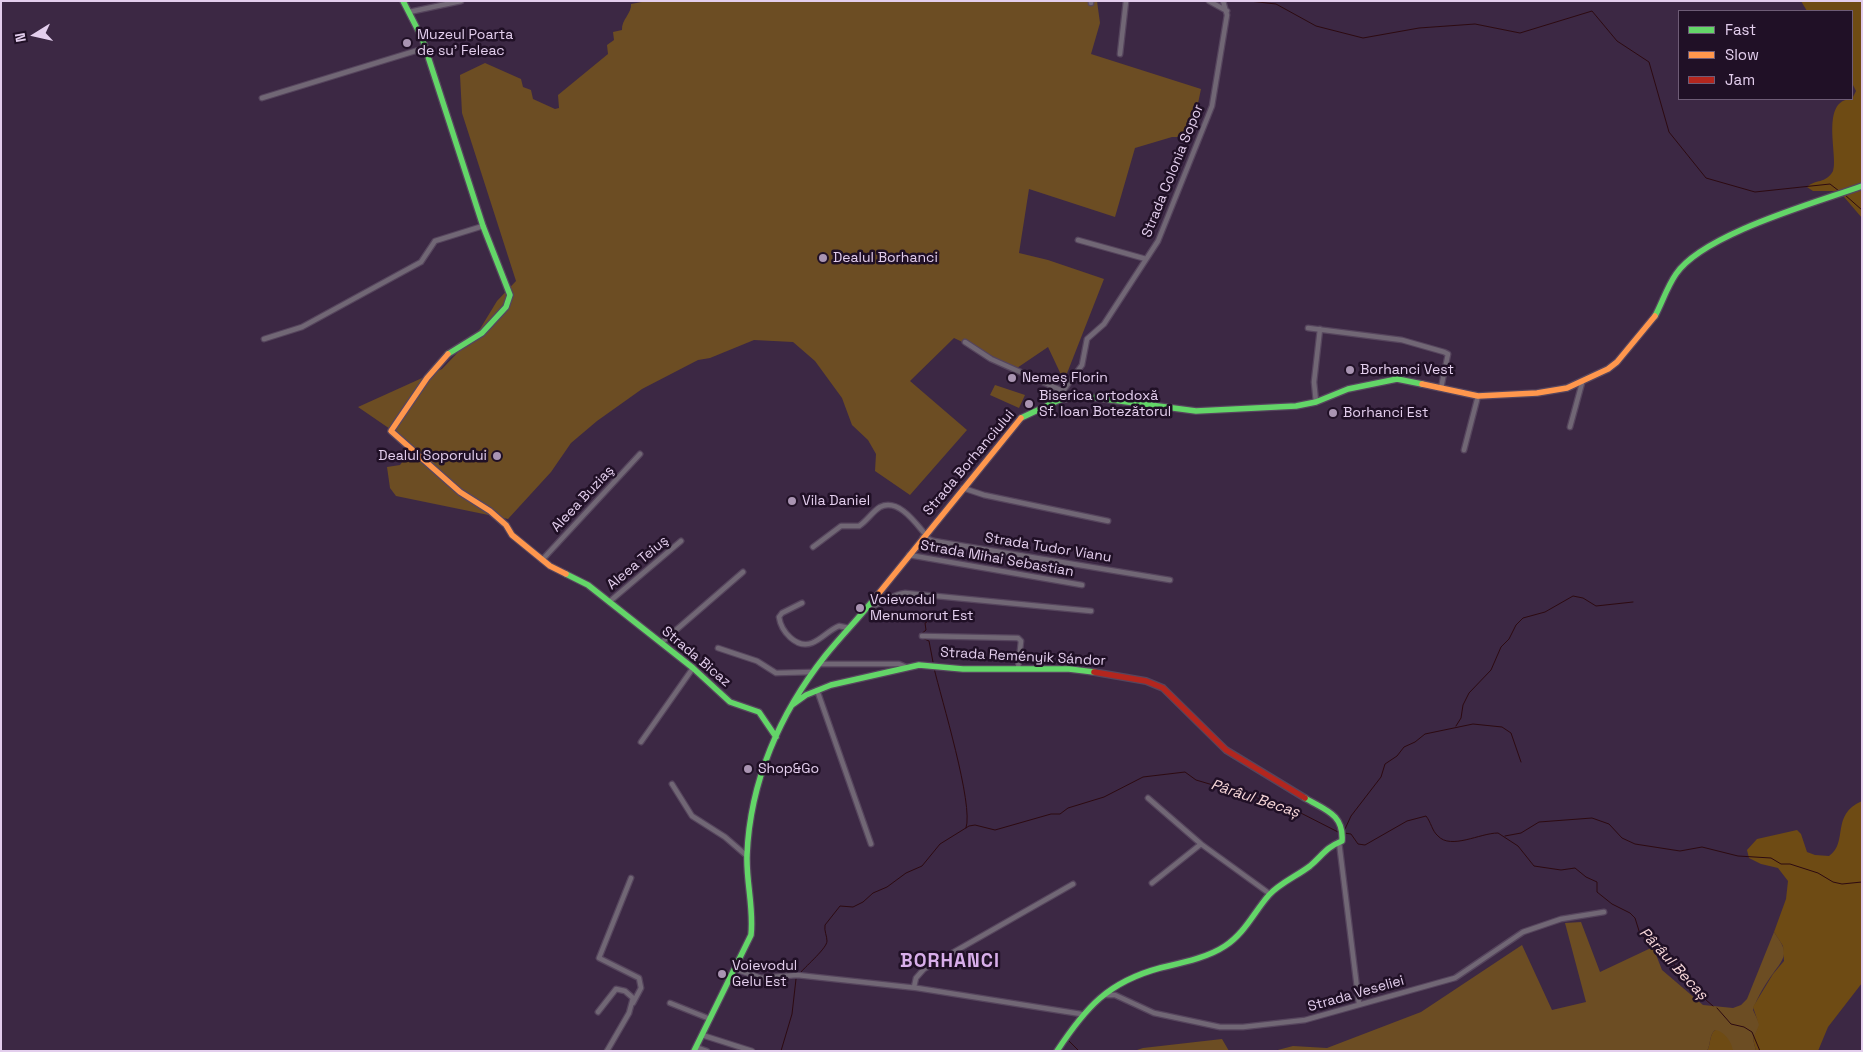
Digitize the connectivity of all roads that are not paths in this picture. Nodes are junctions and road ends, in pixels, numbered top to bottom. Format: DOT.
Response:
graph roads {
  1 [pos="403,1"];
  2 [pos="461,1"];
  3 [pos="1126,1"];
  4 [pos="1209,1"];
  5 [pos="1223,1"];
  6 [pos="1227,11"];
  7 [pos="409,12"];
  8 [pos="426,48"];
  9 [pos="1120,54"];
  10 [pos="262,98"];
  11 [pos="1862,186"];
  12 [pos="483,226"];
  13 [pos="1078,240"];
  14 [pos="1146,259"];
  15 [pos="1308,328"];
  16 [pos="1320,329"];
  17 [pos="264,339"];
  18 [pos="965,342"];
  19 [pos="1582,382"];
  20 [pos="1440,388"];
  21 [pos="1063,391"];
  22 [pos="1478,396"];
  23 [pos="1066,398"];
  24 [pos="1316,402"];
  25 [pos="1570,427"];
  26 [pos="1464,450"];
  27 [pos="640,454"];
  28 [pos="962,488"];
  29 [pos="1108,521"];
  30 [pos="924,535"];
  31 [pos="681,541"];
  32 [pos="813,547"];
  33 [pos="908,555"];
  34 [pos="542,560"];
  35 [pos="743,572"];
  36 [pos="1170,580"];
  37 [pos="1082,585"];
  38 [pos="609,602"];
  39 [pos="802,603"];
  40 [pos="868,607"];
  41 [pos="1091,611"];
  42 [pos="849,628"];
  43 [pos="922,636"];
  44 [pos="661,643"];
  45 [pos="718,648"];
  46 [pos="819,664"];
  47 [pos="906,667"];
  48 [pos="693,668"];
  49 [pos="1018,669"];
  50 [pos="812,672"];
  51 [pos="818,690"];
  52 [pos="789,707"];
  53 [pos="776,737"];
  54 [pos="641,742"];
  55 [pos="672,784"];
  56 [pos="1148,798"];
  57 [pos="1340,842"];
  58 [pos="871,844"];
  59 [pos="1201,844"];
  60 [pos="747,856"];
  61 [pos="631,878"];
  62 [pos="1152,883"];
  63 [pos="1073,884"];
  64 [pos="1270,894"];
  65 [pos="1604,912"];
  66 [pos="735,969"];
  67 [pos="914,987"];
  68 [pos="1102,996"];
  69 [pos="633,1003"];
  70 [pos="670,1003"];
  71 [pos="1358,1004"];
  72 [pos="598,1012"];
  73 [pos="1081,1014"];
  74 [pos="710,1019"];
  75 [pos="702,1035"];
  76 [pos="695,1049"];
  77 [pos="607,1051"];
  78 [pos="706,1051"];
  79 [pos="752,1051"];
  80 [pos="1058,1051"];
  1 -- 7 [label="street"];
  2 -- 7 [label="street"];
  3 -- 9 [label="street"];
  4 -- 6 [label="street"];
  5 -- 6 [label="street"];
  6 -- 14 [label="street, Strada Colonia Sopor"];
  7 -- 8 [label="street"];
  8 -- 10 [label="street"];
  8 -- 12 [label="street"];
  11 -- 19 [label="street, Strada Borhanciului"];
  12 -- 17 [label="street"];
  12 -- 34 [label="street, Strada Bicaz"];
  13 -- 14 [label="street"];
  14 -- 21 [label="street, Strada Colonia Sopor"];
  15 -- 16 [label="street"];
  16 -- 20 [label="street"];
  16 -- 24 [label="street"];
  18 -- 21 [label="street"];
  19 -- 22 [label="street, Strada Borhanciului"];
  19 -- 25 [label="street"];
  20 -- 22 [label="street, Strada Borhanciului"];
  20 -- 24 [label="street, Strada Borhanciului"];
  21 -- 23 [label="street"];
  22 -- 26 [label="street"];
  23 -- 24 [label="street, Strada Borhanciului"];
  23 -- 28 [label="street, Strada Borhanciului"];
  27 -- 34 [label="street, Aleea Buziaş"];
  28 -- 29 [label="street"];
  28 -- 30 [label="street, Strada Borhanciului"];
  30 -- 32 [label="street"];
  30 -- 33 [label="street, Strada Borhanciului"];
  30 -- 36 [label="street, Strada Tudor Vianu"];
  31 -- 38 [label="street, Aleea Teiuş"];
  33 -- 37 [label="street, Strada Mihai Sebastian"];
  33 -- 40 [label="street, Strada Borhanciului"];
  34 -- 38 [label="street, Strada Bicaz"];
  35 -- 44 [label="street"];
  38 -- 44 [label="street, Strada Bicaz"];
  39 -- 42 [label="street"];
  40 -- 41 [label="street"];
  40 -- 42 [label="street, Strada Borhanciului"];
  42 -- 46 [label="street, Strada Borhanciului"];
  43 -- 49 [label="street"];
  44 -- 48 [label="street, Strada Bicaz"];
  45 -- 50 [label="street"];
  46 -- 47 [label="street, Strada Reményik Sándor"];
  46 -- 50 [label="street, Strada Borhanciului"];
  47 -- 49 [label="street, Strada Reményik Sándor"];
  47 -- 51 [label="street, Strada Reményik Sándor"];
  48 -- 53 [label="street, Strada Bicaz"];
  48 -- 54 [label="street"];
  49 -- 57 [label="street, Strada Reményik Sándor"];
  50 -- 52 [label="street, Strada Borhanciului"];
  51 -- 52 [label="street, Strada Reményik Sándor"];
  51 -- 58 [label="street"];
  52 -- 53 [label="street, Strada Borhanciului"];
  53 -- 60 [label="street, Strada Borhanciului"];
  55 -- 60 [label="street"];
  56 -- 59 [label="street"];
  57 -- 64 [label="street"];
  57 -- 71 [label="street"];
  59 -- 62 [label="street"];
  59 -- 64 [label="street"];
  60 -- 66 [label="street, Strada Borhanciului"];
  61 -- 69 [label="street"];
  63 -- 67 [label="street"];
  64 -- 68 [label="street"];
  65 -- 71 [label="street, Strada Veseliei"];
  66 -- 67 [label="street"];
  66 -- 74 [label="street, Strada Borhanciului"];
  67 -- 73 [label="street"];
  68 -- 71 [label="street, Strada Veseliei"];
  68 -- 73 [label="street"];
  69 -- 72 [label="street"];
  69 -- 77 [label="street"];
  70 -- 74 [label="street"];
  73 -- 80 [label="street"];
  74 -- 75 [label="street, Strada Borhanciului"];
  75 -- 76 [label="street, Strada Borhanciului"];
  75 -- 79 [label="street"];
  76 -- 78 [label="street"];
}
